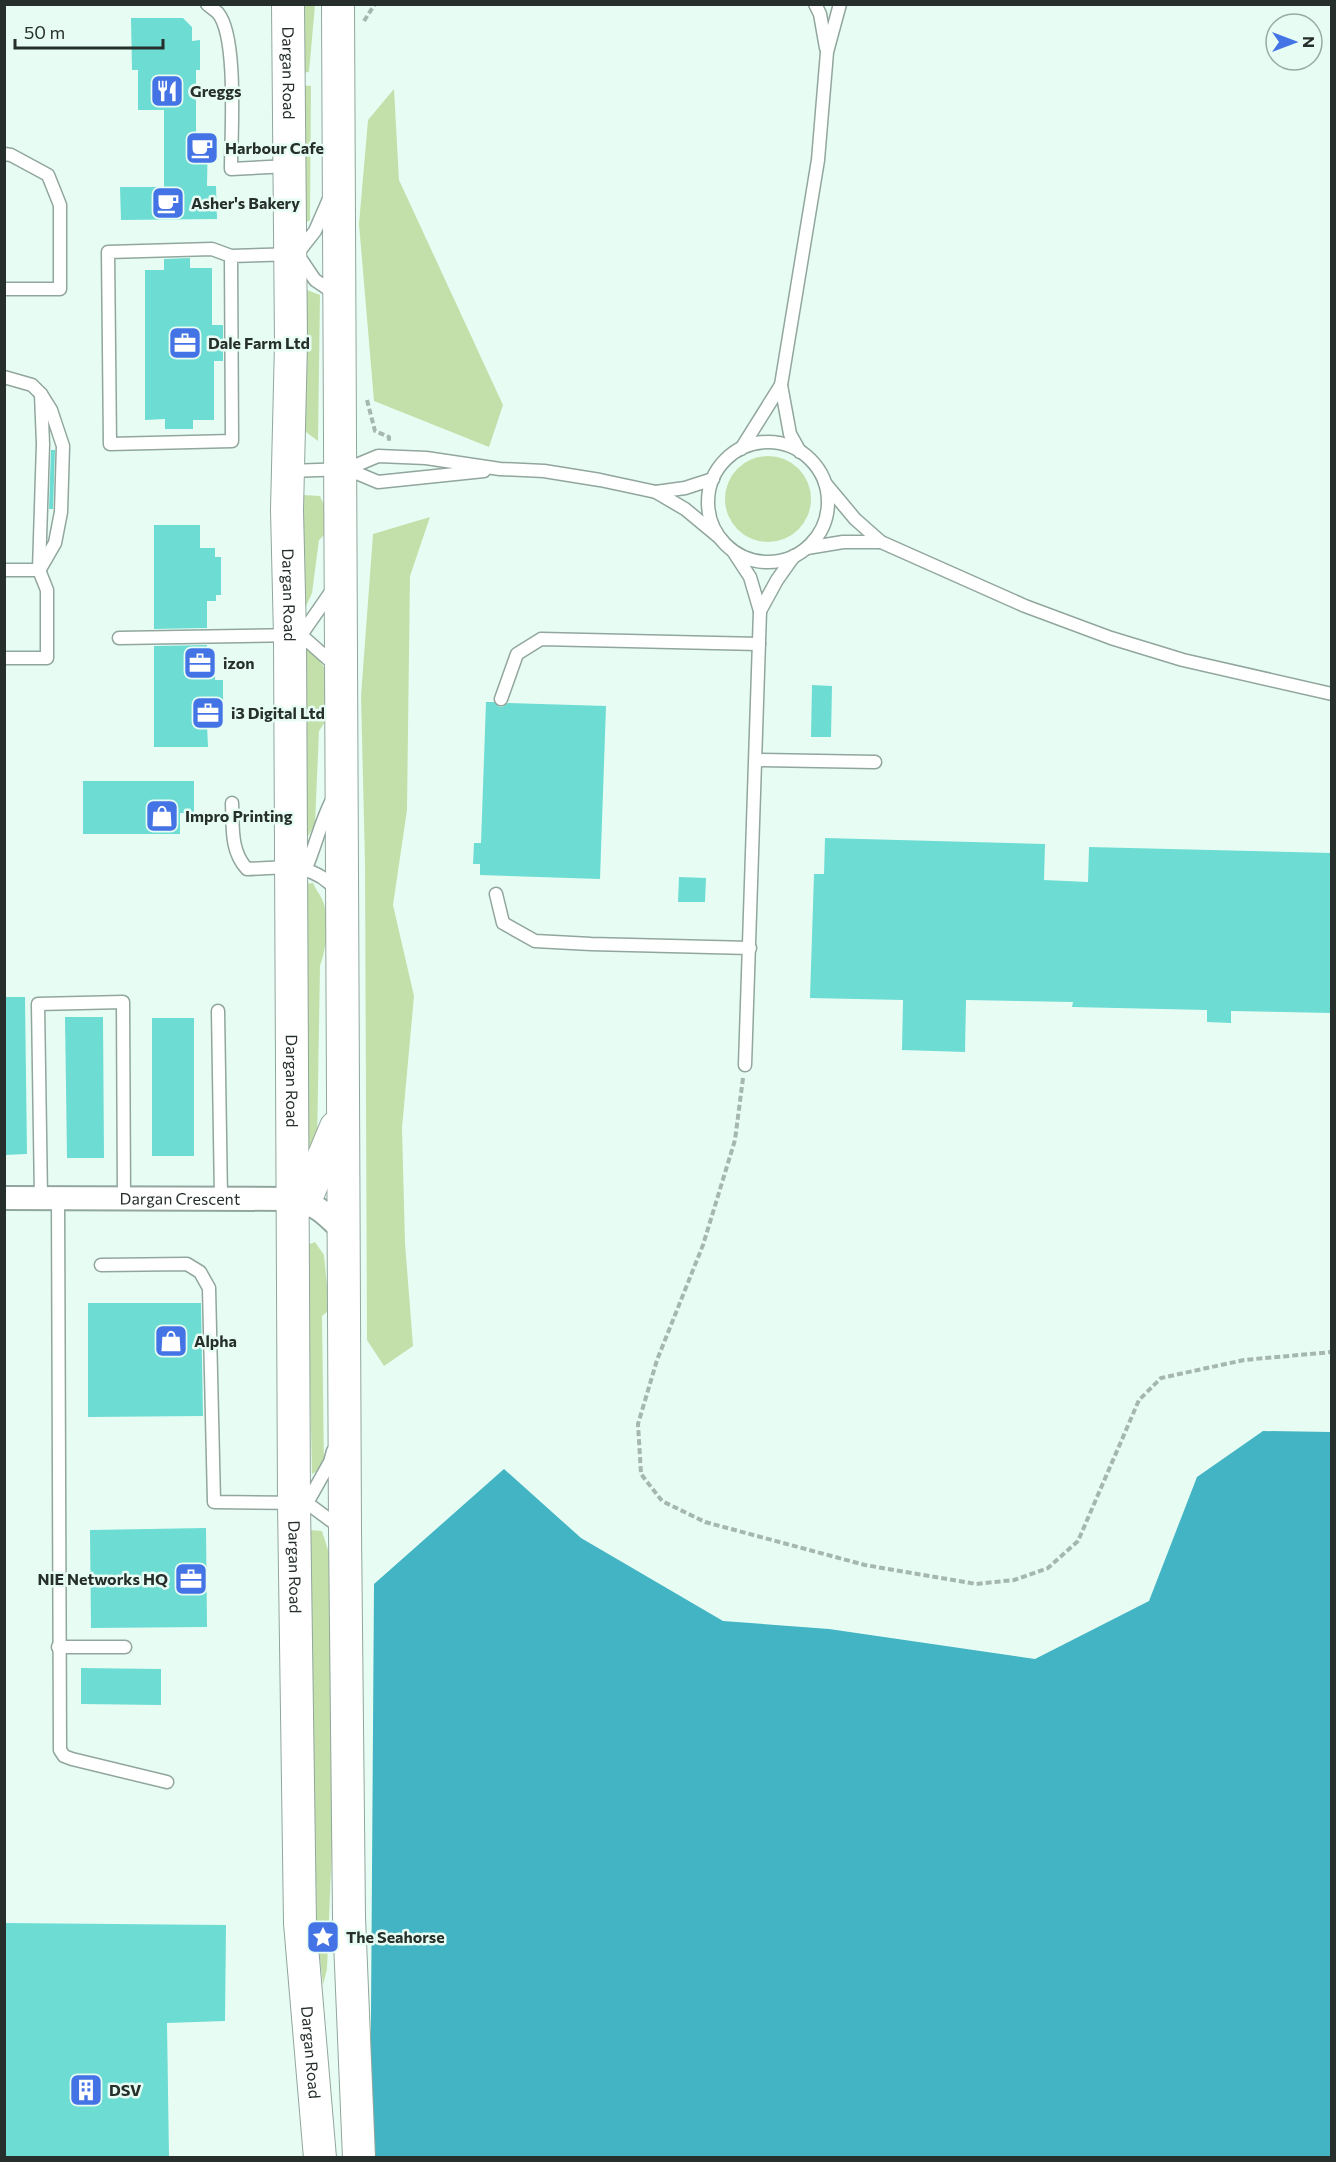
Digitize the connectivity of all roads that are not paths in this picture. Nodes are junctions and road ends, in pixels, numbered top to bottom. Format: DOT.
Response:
graph roads {
  1 [pos="207,4"];
  2 [pos="338,4"];
  3 [pos="815,4"];
  4 [pos="840,4"];
  5 [pos="285,8"];
  6 [pos="827,52"];
  7 [pos="4,154"];
  8 [pos="290,166"];
  9 [pos="339,176"];
  10 [pos="294,254"];
  11 [pos="231,256"];
  12 [pos="4,289"];
  13 [pos="338,295"];
  14 [pos="4,377"];
  15 [pos="781,385"];
  16 [pos="41,394"];
  17 [pos="741,449"];
  18 [pos="800,452"];
  19 [pos="343,469"];
  20 [pos="500,469"];
  21 [pos="288,471"];
  22 [pos="713,478"];
  23 [pos="825,483"];
  24 [pos="656,492"];
  25 [pos="720,538"];
  26 [pos="881,542"];
  27 [pos="807,548"];
  28 [pos="733,551"];
  29 [pos="795,556"];
  30 [pos="4,570"];
  31 [pos="39,570"];
  32 [pos="340,578"];
  33 [pos="760,612"];
  34 [pos="296,636"];
  35 [pos="119,638"];
  36 [pos="759,644"];
  37 [pos="4,658"];
  38 [pos="341,671"];
  39 [pos="1332,694"];
  40 [pos="501,699"];
  41 [pos="756,760"];
  42 [pos="875,762"];
  43 [pos="342,784"];
  44 [pos="232,803"];
  45 [pos="298,868"];
  46 [pos="496,894"];
  47 [pos="342,898"];
  48 [pos="750,948"];
  49 [pos="218,1011"];
  50 [pos="745,1065"];
  51 [pos="343,1110"];
  52 [pos="4,1198"];
  53 [pos="49,1198"];
  54 [pos="124,1198"];
  55 [pos="221,1198"];
  56 [pos="298,1200"];
  57 [pos="343,1231"];
  58 [pos="101,1265"];
  59 [pos="344,1412"];
  60 [pos="300,1503"];
  61 [pos="345,1531"];
  62 [pos="58,1647"];
  63 [pos="125,1647"];
  64 [pos="167,1782"];
  65 [pos="321,2157"];
  66 [pos="359,2157"];
  1 -- 8 [label="lane"];
  2 -- 9 [label="street"];
  3 -- 6 [label="lane"];
  4 -- 6 [label="lane"];
  5 -- 8 [label="street, Dargan Road"];
  6 -- 15 [label="lane"];
  7 -- 12 [label="lane"];
  8 -- 10 [label="street, Dargan Road"];
  9 -- 10 [label="lane"];
  9 -- 13 [label="street"];
  10 -- 11 [label="lane"];
  10 -- 13 [label="lane"];
  10 -- 21 [label="street, Dargan Road"];
  11 -- 11 [label="lane"];
  13 -- 19 [label="street"];
  14 -- 16 [label="lane"];
  15 -- 17 [label="lane"];
  15 -- 18 [label="lane"];
  16 -- 31 [label="lane"];
  16 -- 31 [label="lane"];
  17 -- 18 [label="lane"];
  17 -- 22 [label="lane"];
  18 -- 23 [label="lane"];
  19 -- 20 [label="lane"];
  19 -- 20 [label="lane"];
  19 -- 21 [label="lane"];
  19 -- 32 [label="street"];
  20 -- 24 [label="lane"];
  21 -- 34 [label="street, Dargan Road"];
  22 -- 24 [label="lane"];
  22 -- 25 [label="lane"];
  23 -- 26 [label="lane"];
  23 -- 27 [label="lane"];
  24 -- 25 [label="lane"];
  25 -- 28 [label="lane"];
  26 -- 27 [label="lane"];
  26 -- 39 [label="lane"];
  27 -- 29 [label="lane"];
  28 -- 29 [label="lane"];
  28 -- 33 [label="lane"];
  29 -- 33 [label="lane"];
  30 -- 31 [label="lane"];
  31 -- 37 [label="lane"];
  32 -- 34 [label="lane"];
  32 -- 38 [label="street"];
  33 -- 36 [label="lane"];
  34 -- 35 [label="lane"];
  34 -- 38 [label="lane"];
  34 -- 45 [label="street, Dargan Road"];
  36 -- 40 [label="lane"];
  36 -- 41 [label="lane"];
  38 -- 43 [label="street"];
  41 -- 42 [label="lane"];
  41 -- 48 [label="lane"];
  43 -- 45 [label="lane"];
  43 -- 47 [label="street"];
  44 -- 45 [label="lane"];
  45 -- 47 [label="lane"];
  45 -- 56 [label="street, Dargan Road"];
  46 -- 48 [label="lane"];
  47 -- 51 [label="street"];
  48 -- 50 [label="lane"];
  49 -- 55 [label="lane"];
  51 -- 56 [label="street"];
  51 -- 57 [label="street"];
  52 -- 53 [label="street, Dargan Crescent"];
  53 -- 54 [label="street, Dargan Crescent"];
  53 -- 54 [label="lane"];
  53 -- 62 [label="lane"];
  54 -- 55 [label="street, Dargan Crescent"];
  55 -- 56 [label="street, Dargan Crescent"];
  56 -- 57 [label="street"];
  56 -- 60 [label="street, Dargan Road"];
  57 -- 59 [label="street"];
  58 -- 60 [label="lane"];
  59 -- 60 [label="lane"];
  59 -- 61 [label="street"];
  60 -- 61 [label="lane"];
  60 -- 65 [label="street, Dargan Road"];
  61 -- 66 [label="street"];
  62 -- 63 [label="lane"];
  62 -- 64 [label="lane"];
}
